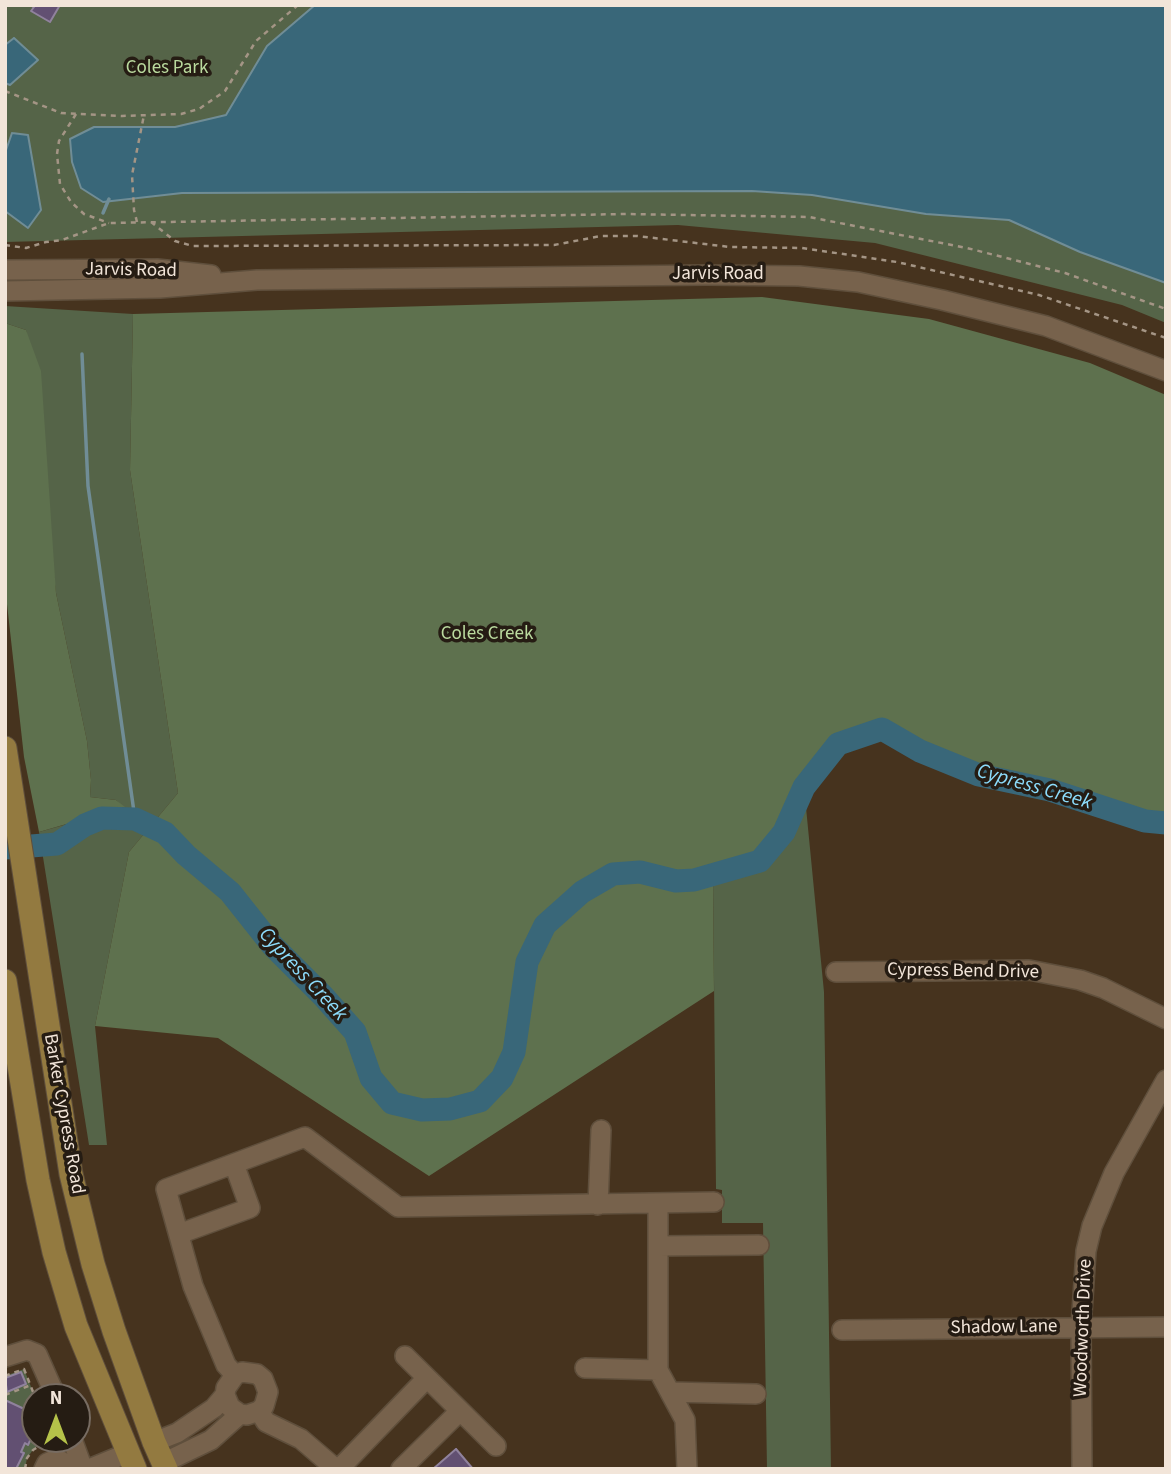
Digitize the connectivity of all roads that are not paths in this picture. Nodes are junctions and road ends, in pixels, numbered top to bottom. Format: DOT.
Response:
graph roads {
  1 [pos="5,270"];
  2 [pos="257,280"];
  3 [pos="5,291"];
  4 [pos="1166,371"];
  5 [pos="5,748"];
  6 [pos="836,972"];
  7 [pos="5,981"];
  8 [pos="1166,1019"];
  9 [pos="1166,1080"];
  10 [pos="600,1129"];
  11 [pos="234,1164"];
  12 [pos="71,1174"];
  13 [pos="38,1180"];
  14 [pos="714,1202"];
  15 [pos="658,1204"];
  16 [pos="598,1205"];
  17 [pos="178,1234"];
  18 [pos="759,1245"];
  19 [pos="658,1246"];
  20 [pos="1166,1326"];
  21 [pos="1081,1328"];
  22 [pos="842,1330"];
  23 [pos="405,1356"];
  24 [pos="5,1357"];
  25 [pos="586,1368"];
  26 [pos="658,1370"];
  27 [pos="235,1376"];
  28 [pos="427,1378"];
  29 [pos="50,1383"];
  30 [pos="670,1392"];
  31 [pos="756,1394"];
  32 [pos="225,1395"];
  33 [pos="460,1411"];
  34 [pos="249,1413"];
  35 [pos="154,1442"];
  36 [pos="496,1446"];
  37 [pos="147,1465"];
  38 [pos="44,1469"];
  39 [pos="66,1469"];
  40 [pos="89,1469"];
  41 [pos="338,1469"];
  42 [pos="401,1469"];
  43 [pos="687,1469"];
  44 [pos="1082,1469"];
  1 -- 2 [label="street, Jarvis Road"];
  2 -- 3 [label="street, Jarvis Road"];
  2 -- 4 [label="street, Jarvis Road"];
  5 -- 12 [label="main road, Barker Cypress Road"];
  6 -- 8 [label="street, Cypress Bend Drive"];
  7 -- 13 [label="main road, Barker Cypress Road"];
  9 -- 21 [label="street, Woodworth Drive"];
  10 -- 16 [label="street"];
  11 -- 16 [label="street"];
  11 -- 17 [label="street"];
  11 -- 17 [label="street"];
  12 -- 13 [label="main road"];
  12 -- 35 [label="main road, Barker Cypress Road"];
  13 -- 37 [label="main road, Barker Cypress Road"];
  14 -- 15 [label="street"];
  15 -- 16 [label="street"];
  15 -- 19 [label="street"];
  17 -- 27 [label="street"];
  18 -- 19 [label="street"];
  19 -- 26 [label="street"];
  20 -- 21 [label="street, Shadow Lane"];
  21 -- 22 [label="street, Shadow Lane"];
  21 -- 44 [label="street, Woodworth Drive"];
  23 -- 28 [label="street"];
  24 -- 29 [label="street"];
  25 -- 26 [label="street"];
  26 -- 30 [label="street"];
  27 -- 32 [label="street"];
  27 -- 34 [label="street"];
  28 -- 33 [label="street"];
  28 -- 41 [label="street"];
  30 -- 31 [label="street"];
  30 -- 43 [label="street"];
  32 -- 34 [label="street"];
  32 -- 35 [label="street"];
  33 -- 36 [label="street"];
  33 -- 42 [label="street"];
  34 -- 37 [label="street"];
  34 -- 41 [label="street"];
  35 -- 37 [label="main road, Barker Cypress Road"];
  37 -- 40 [label="street"];
  38 -- 39 [label="street"];
}
